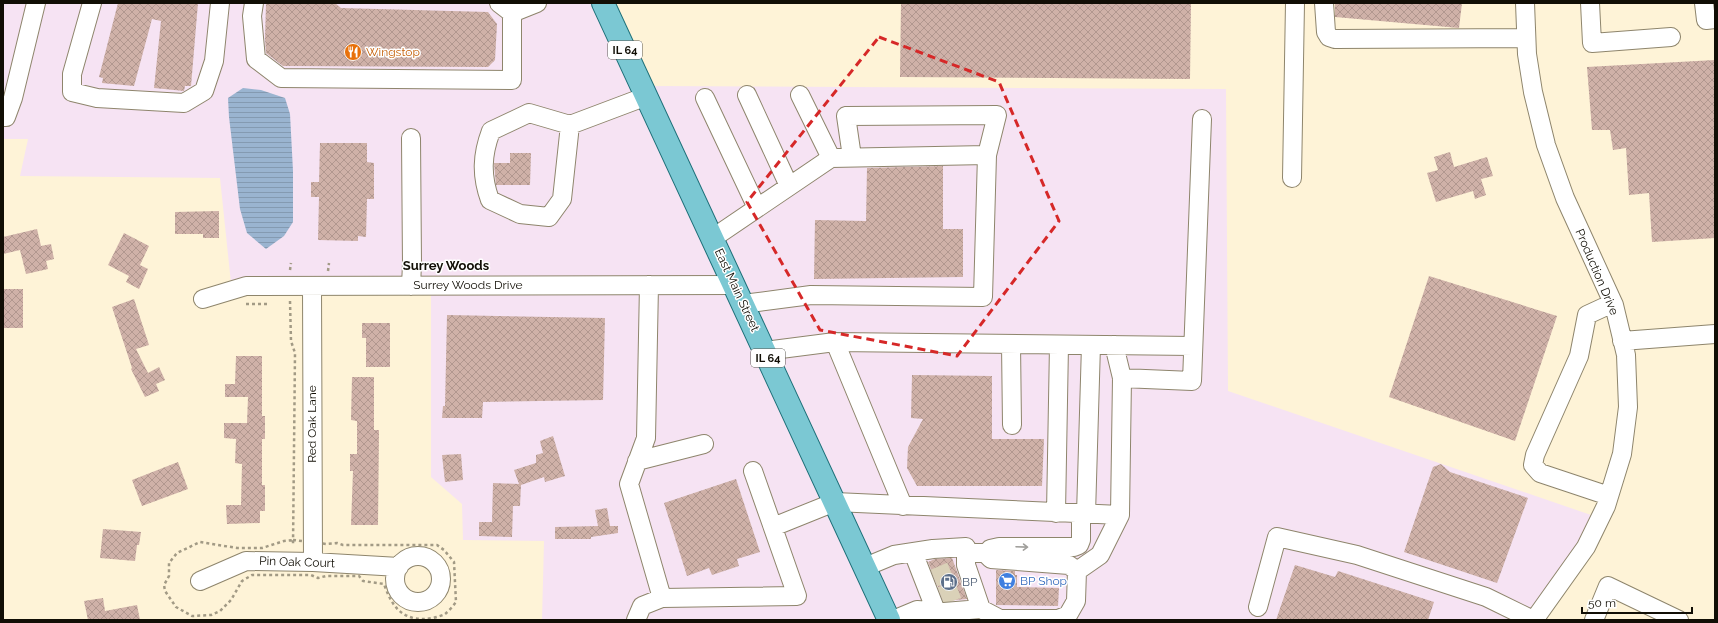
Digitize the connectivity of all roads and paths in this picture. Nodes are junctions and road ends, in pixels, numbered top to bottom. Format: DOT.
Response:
graph roads {
  1 [pos="36,3"];
  2 [pos="92,3"];
  3 [pos="220,3"];
  4 [pos="254,3"];
  5 [pos="537,3"];
  6 [pos="603,3"];
  7 [pos="1295,3"];
  8 [pos="1324,3"];
  9 [pos="1525,3"];
  10 [pos="1590,3"];
  11 [pos="1704,3"];
  12 [pos="506,8"];
  13 [pos="1715,19"];
  14 [pos="1671,37"];
  15 [pos="1526,38"];
  16 [pos="747,95"];
  17 [pos="800,95"];
  18 [pos="647,96"];
  19 [pos="706,98"];
  20 [pos="3,117"];
  21 [pos="1202,119"];
  22 [pos="570,125"];
  23 [pos="411,138"];
  24 [pos="987,155"];
  25 [pos="852,157"];
  26 [pos="831,158"];
  27 [pos="1292,178"];
  28 [pos="789,186"];
  29 [pos="757,208"];
  30 [pos="712,238"];
  31 [pos="291,263"];
  32 [pos="649,285"];
  33 [pos="289,286"];
  34 [pos="312,286"];
  35 [pos="411,286"];
  36 [pos="739,295"];
  37 [pos="203,299"];
  38 [pos="1613,303"];
  39 [pos="1715,334"];
  40 [pos="1622,341"];
  41 [pos="835,342"];
  42 [pos="1011,344"];
  43 [pos="1059,345"];
  44 [pos="1091,345"];
  45 [pos="1114,345"];
  46 [pos="1193,346"];
  47 [pos="765,351"];
  48 [pos="1122,378"];
  49 [pos="1012,424"];
  50 [pos="704,444"];
  51 [pos="637,461"];
  52 [pos="753,471"];
  53 [pos="1609,496"];
  54 [pos="835,502"];
  55 [pos="903,506"];
  56 [pos="1056,513"];
  57 [pos="1083,514"];
  58 [pos="1120,516"];
  59 [pos="773,527"];
  60 [pos="293,547"];
  61 [pos="913,552"];
  62 [pos="985,553"];
  63 [pos="313,562"];
  64 [pos="963,562"];
  65 [pos="399,567"];
  66 [pos="865,567"];
  67 [pos="1077,571"];
  68 [pos="200,581"];
  69 [pos="662,598"];
  70 [pos="936,602"];
  71 [pos="1258,607"];
  72 [pos="981,609"];
  73 [pos="636,620"];
  74 [pos="890,620"];
  75 [pos="893,620"];
  76 [pos="1534,620"];
  77 [pos="1594,620"];
  78 [pos="1679,620"];
  1 -- 20 [label="street"];
  2 -- 3 [label="street"];
  4 -- 12 [label="street"];
  5 -- 12 [label="street"];
  6 -- 18 [label="main road, East Main Street / IL 64"];
  7 -- 27 [label="street"];
  8 -- 15 [label="street"];
  9 -- 15 [label="street, Production Drive"];
  10 -- 14 [label="street"];
  11 -- 13 [label="street"];
  15 -- 38 [label="street, Production Drive"];
  16 -- 28 [label="street"];
  17 -- 26 [label="street"];
  18 -- 22 [label="street"];
  18 -- 30 [label="main road, East Main Street / IL 64"];
  19 -- 29 [label="street"];
  21 -- 46 [label="street"];
  22 -- 22 [label="street"];
  23 -- 35 [label="street"];
  24 -- 25 [label="street"];
  24 -- 25 [label="street"];
  24 -- 36 [label="street, Surrey Woods Drive"];
  25 -- 26 [label="street"];
  26 -- 28 [label="street"];
  28 -- 29 [label="street"];
  29 -- 30 [label="street"];
  30 -- 36 [label="main road, East Main Street / IL 64"];
  31 -- 33 [label="path"];
  32 -- 35 [label="street, Surrey Woods Drive"];
  32 -- 36 [label="street, Surrey Woods Drive"];
  32 -- 51 [label="street"];
  33 -- 34 [label="street, Surrey Woods Drive"];
  33 -- 37 [label="street, Surrey Woods Drive"];
  33 -- 60 [label="path"];
  34 -- 35 [label="street, Surrey Woods Drive"];
  34 -- 63 [label="street, Red Oak Lane"];
  36 -- 47 [label="main road, East Main Street / IL 64"];
  38 -- 40 [label="street, Production Drive"];
  38 -- 53 [label="street"];
  39 -- 40 [label="street"];
  40 -- 53 [label="street, Production Drive"];
  41 -- 42 [label="street"];
  41 -- 47 [label="street"];
  41 -- 55 [label="street"];
  42 -- 43 [label="street"];
  42 -- 49 [label="street"];
  43 -- 44 [label="street"];
  43 -- 56 [label="street"];
  44 -- 45 [label="street"];
  44 -- 57 [label="street"];
  45 -- 46 [label="street"];
  45 -- 48 [label="street"];
  46 -- 48 [label="street"];
  47 -- 54 [label="main road, East Main Street / IL 64"];
  48 -- 58 [label="street"];
  50 -- 51 [label="street"];
  51 -- 69 [label="street"];
  52 -- 59 [label="street"];
  53 -- 76 [label="street, Production Drive"];
  54 -- 55 [label="street"];
  54 -- 59 [label="street"];
  54 -- 66 [label="main road, East Main Street / IL 64"];
  55 -- 56 [label="street"];
  56 -- 57 [label="street"];
  57 -- 58 [label="street"];
  62 -- 57 [label="street, one-way"];
  58 -- 67 [label="street"];
  59 -- 69 [label="street"];
  61 -- 64 [label="street"];
  61 -- 66 [label="street"];
  61 -- 70 [label="street"];
  62 -- 64 [label="street"];
  62 -- 67 [label="street"];
  63 -- 65 [label="street, Pin Oak Court"];
  63 -- 68 [label="street, Pin Oak Court"];
  64 -- 72 [label="street"];
  66 -- 74 [label="main road, East Main Street / IL 64"];
  67 -- 72 [label="street"];
  69 -- 73 [label="street"];
  70 -- 72 [label="street"];
  70 -- 75 [label="street"];
  71 -- 76 [label="street"];
  77 -- 78 [label="street"];
}
